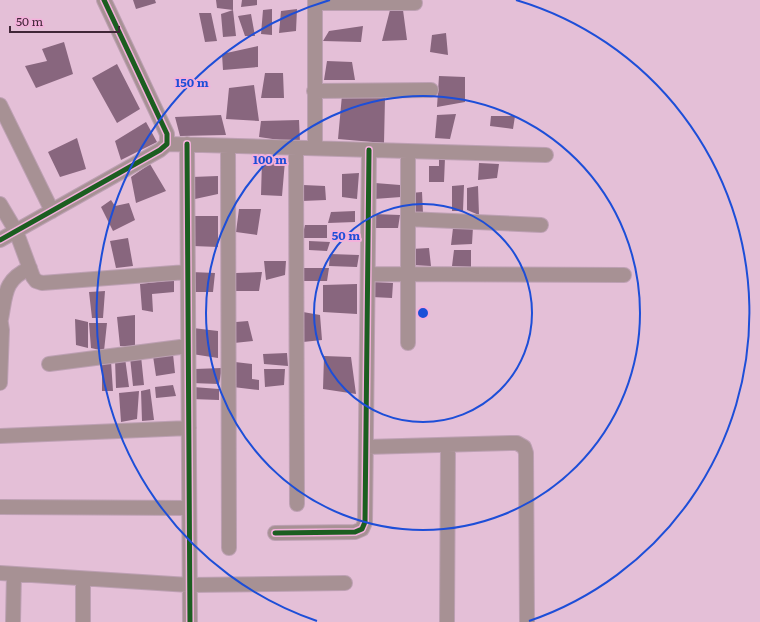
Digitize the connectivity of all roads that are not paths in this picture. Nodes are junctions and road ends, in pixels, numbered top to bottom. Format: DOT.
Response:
graph roads {
  1 [pos="104,0"];
  2 [pos="315,2"];
  3 [pos="415,3"];
  4 [pos="431,90"];
  5 [pos="314,91"];
  6 [pos="0,105"];
  7 [pos="167,144"];
  8 [pos="187,144"];
  9 [pos="228,146"];
  10 [pos="296,148"];
  11 [pos="315,148"];
  12 [pos="369,150"];
  13 [pos="408,151"];
  14 [pos="546,155"];
  15 [pos="0,204"];
  16 [pos="52,211"];
  17 [pos="408,219"];
  18 [pos="541,225"];
  19 [pos="16,231"];
  20 [pos="0,240"];
  21 [pos="30,268"];
  22 [pos="188,272"];
  23 [pos="368,274"];
  24 [pos="408,275"];
  25 [pos="624,275"];
  26 [pos="0,318"];
  27 [pos="408,344"];
  28 [pos="188,346"];
  29 [pos="49,364"];
  30 [pos="0,382"];
  31 [pos="188,428"];
  32 [pos="0,436"];
  33 [pos="448,445"];
  34 [pos="366,447"];
  35 [pos="297,504"];
  36 [pos="0,506"];
  37 [pos="189,508"];
  38 [pos="276,534"];
  39 [pos="229,548"];
  40 [pos="7,573"];
  41 [pos="83,579"];
  42 [pos="345,583"];
  43 [pos="189,585"];
  44 [pos="13,622"];
  45 [pos="83,622"];
  46 [pos="190,622"];
  47 [pos="446,622"];
  48 [pos="527,622"];
  1 -- 7 [label="street"];
  2 -- 3 [label="street"];
  2 -- 5 [label="street"];
  4 -- 5 [label="street"];
  5 -- 11 [label="street"];
  6 -- 16 [label="street"];
  7 -- 8 [label="street"];
  7 -- 16 [label="street"];
  8 -- 9 [label="street"];
  8 -- 22 [label="street"];
  9 -- 10 [label="street"];
  9 -- 39 [label="street"];
  10 -- 11 [label="street"];
  10 -- 35 [label="street"];
  11 -- 12 [label="street"];
  12 -- 13 [label="street"];
  12 -- 23 [label="street"];
  13 -- 14 [label="street"];
  13 -- 17 [label="street"];
  15 -- 19 [label="street"];
  16 -- 19 [label="street"];
  17 -- 18 [label="street"];
  17 -- 24 [label="street"];
  19 -- 20 [label="street"];
  19 -- 21 [label="street"];
  21 -- 22 [label="street"];
  21 -- 26 [label="street"];
  22 -- 28 [label="street"];
  23 -- 24 [label="street"];
  23 -- 34 [label="street"];
  24 -- 25 [label="street"];
  24 -- 27 [label="street"];
  26 -- 30 [label="street"];
  28 -- 29 [label="street"];
  28 -- 31 [label="street"];
  31 -- 32 [label="street"];
  31 -- 37 [label="street"];
  33 -- 34 [label="street"];
  33 -- 47 [label="street"];
  33 -- 48 [label="street"];
  34 -- 38 [label="street"];
  36 -- 37 [label="street"];
  37 -- 43 [label="street"];
  40 -- 41 [label="street"];
  40 -- 44 [label="street"];
  41 -- 43 [label="street"];
  41 -- 45 [label="street"];
  42 -- 43 [label="street"];
  43 -- 46 [label="street"];
}
